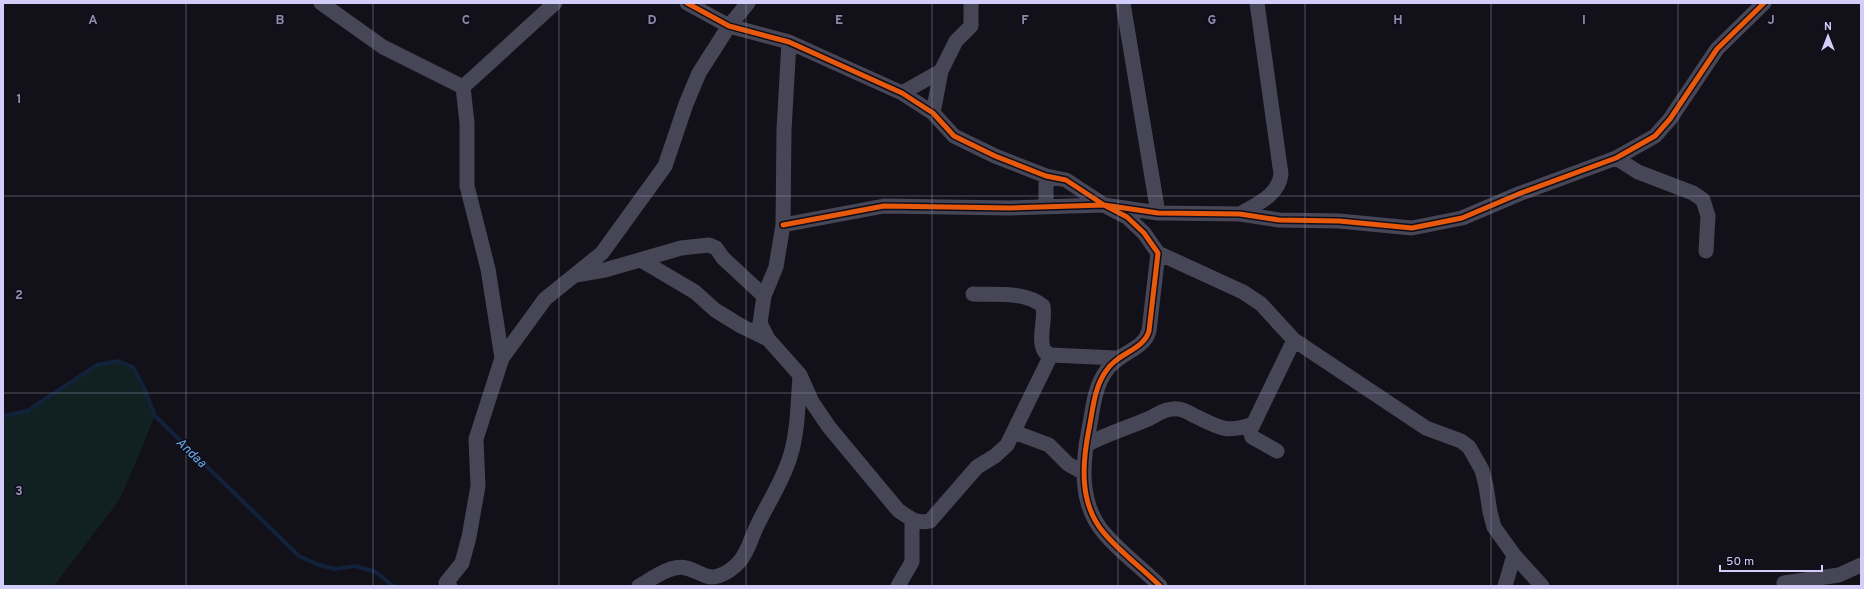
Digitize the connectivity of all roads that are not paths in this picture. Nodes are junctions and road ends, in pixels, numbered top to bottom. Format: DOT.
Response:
graph roads {
  1 [pos="321,3"];
  2 [pos="555,3"];
  3 [pos="687,3"];
  4 [pos="748,3"];
  5 [pos="972,3"];
  6 [pos="1123,3"];
  7 [pos="1257,3"];
  8 [pos="1764,3"];
  9 [pos="729,26"];
  10 [pos="789,42"];
  11 [pos="941,71"];
  12 [pos="463,87"];
  13 [pos="902,93"];
  14 [pos="933,113"];
  15 [pos="1616,158"];
  16 [pos="1046,176"];
  17 [pos="1271,196"];
  18 [pos="1104,205"];
  19 [pos="1046,207"];
  20 [pos="1158,213"];
  21 [pos="1240,214"];
  22 [pos="1279,220"];
  23 [pos="783,225"];
  24 [pos="1706,251"];
  25 [pos="1158,252"];
  26 [pos="641,260"];
  27 [pos="573,276"];
  28 [pos="973,294"];
  29 [pos="764,296"];
  30 [pos="768,339"];
  31 [pos="1294,340"];
  32 [pos="1051,354"];
  33 [pos="502,358"];
  34 [pos="1116,358"];
  35 [pos="800,375"];
  36 [pos="1254,424"];
  37 [pos="1014,432"];
  38 [pos="1086,445"];
  39 [pos="1277,451"];
  40 [pos="1084,473"];
  41 [pos="912,520"];
  42 [pos="1514,555"];
  43 [pos="1861,566"];
  44 [pos="1784,583"];
  45 [pos="450,586"];
  46 [pos="639,586"];
  47 [pos="898,586"];
  48 [pos="1160,586"];
  49 [pos="1505,586"];
  50 [pos="1542,586"];
  1 -- 12 [label="street"];
  2 -- 12 [label="street"];
  3 -- 9 [label="street"];
  4 -- 9 [label="street"];
  5 -- 11 [label="street"];
  6 -- 20 [label="street"];
  7 -- 17 [label="street"];
  8 -- 15 [label="street"];
  9 -- 10 [label="street"];
  9 -- 27 [label="street"];
  10 -- 13 [label="street"];
  10 -- 23 [label="street"];
  11 -- 13 [label="street"];
  11 -- 14 [label="street"];
  12 -- 33 [label="street"];
  13 -- 14 [label="street"];
  14 -- 16 [label="street"];
  15 -- 22 [label="street"];
  15 -- 24 [label="street"];
  16 -- 18 [label="street"];
  16 -- 19 [label="street"];
  17 -- 21 [label="street"];
  17 -- 22 [label="street"];
  18 -- 19 [label="street"];
  18 -- 20 [label="street"];
  18 -- 25 [label="street"];
  19 -- 23 [label="street"];
  20 -- 21 [label="street"];
  21 -- 22 [label="street"];
  23 -- 29 [label="street"];
  25 -- 31 [label="street"];
  25 -- 34 [label="street"];
  26 -- 27 [label="street"];
  26 -- 29 [label="street"];
  26 -- 30 [label="street"];
  27 -- 33 [label="street"];
  28 -- 32 [label="street"];
  29 -- 30 [label="street"];
  30 -- 35 [label="street"];
  31 -- 36 [label="street"];
  31 -- 42 [label="street"];
  32 -- 34 [label="street"];
  32 -- 37 [label="street"];
  33 -- 45 [label="street"];
  34 -- 38 [label="street"];
  35 -- 41 [label="street"];
  35 -- 46 [label="street"];
  36 -- 38 [label="street"];
  36 -- 39 [label="street"];
  37 -- 40 [label="street"];
  37 -- 41 [label="street"];
  38 -- 40 [label="street"];
  40 -- 48 [label="street"];
  41 -- 47 [label="street"];
  42 -- 49 [label="street"];
  42 -- 50 [label="street"];
  43 -- 44 [label="street"];
}
